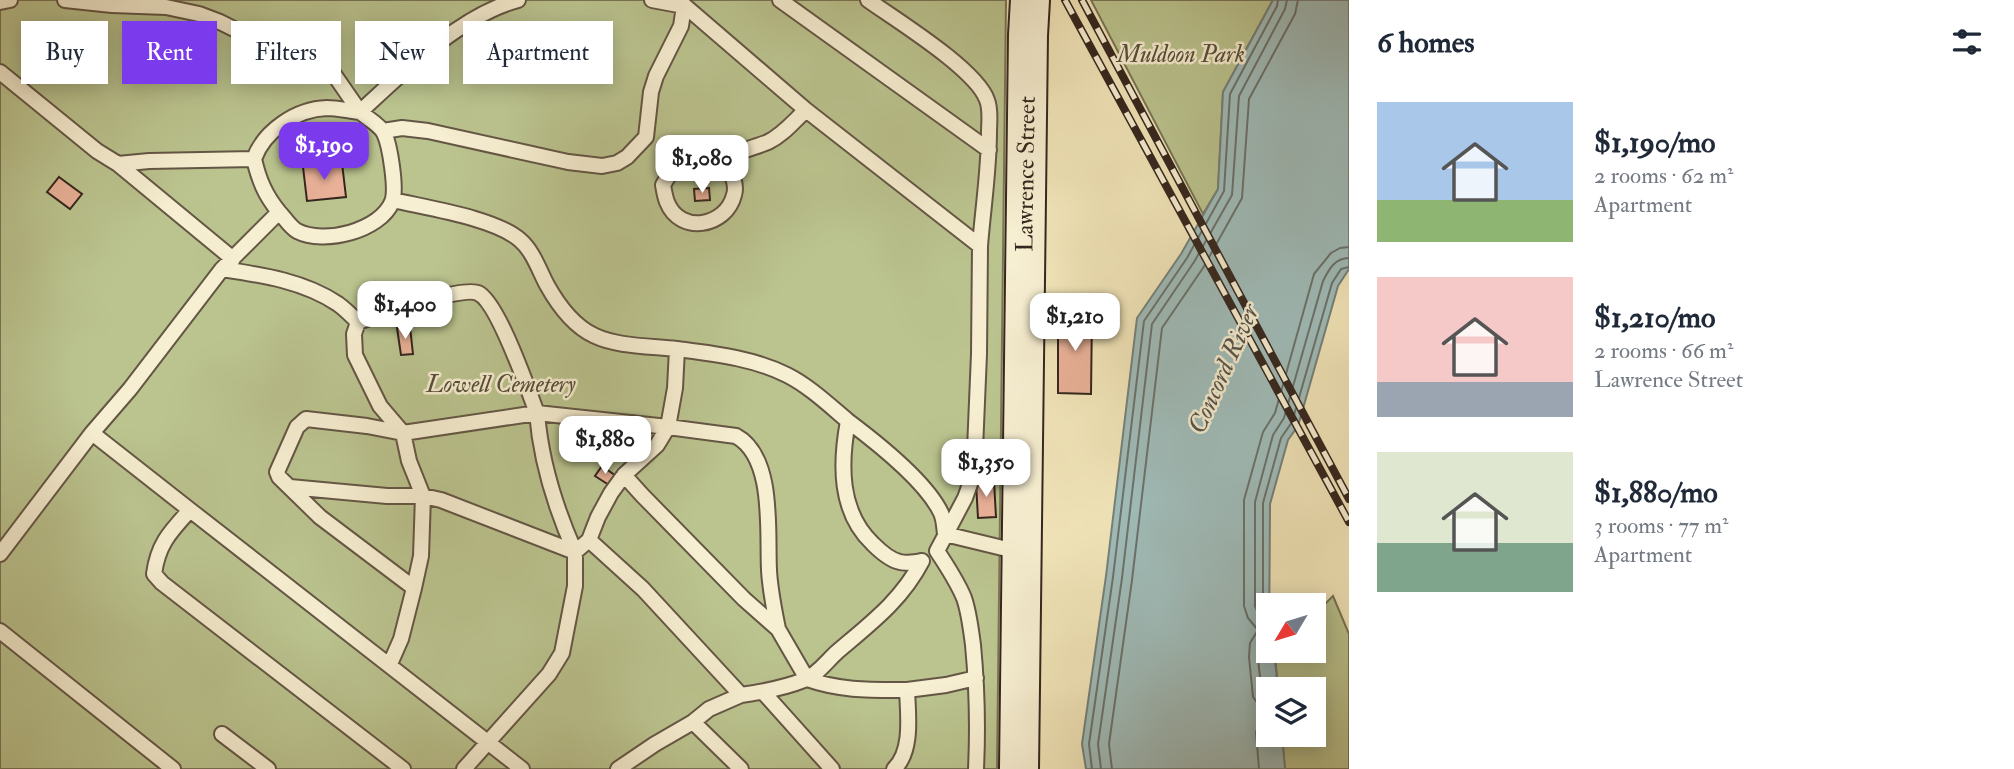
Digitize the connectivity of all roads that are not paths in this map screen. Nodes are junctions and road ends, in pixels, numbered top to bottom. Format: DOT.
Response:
graph roads {
  1 [pos="10,0"];
  2 [pos="65,0"];
  3 [pos="518,0"];
  4 [pos="652,0"];
  5 [pos="780,0"];
  6 [pos="868,0"];
  7 [pos="1030,0"];
  8 [pos="0,2"];
  9 [pos="681,3"];
  10 [pos="0,72"];
  11 [pos="806,110"];
  12 [pos="360,112"];
  13 [pos="383,131"];
  14 [pos="989,150"];
  15 [pos="724,158"];
  16 [pos="254,159"];
  17 [pos="118,163"];
  18 [pos="393,200"];
  19 [pos="279,212"];
  20 [pos="980,246"];
  21 [pos="227,264"];
  22 [pos="358,322"];
  23 [pos="677,349"];
  24 [pos="537,413"];
  25 [pos="848,421"];
  26 [pos="667,427"];
  27 [pos="92,433"];
  28 [pos="403,433"];
  29 [pos="624,475"];
  30 [pos="290,487"];
  31 [pos="423,496"];
  32 [pos="190,510"];
  33 [pos="945,534"];
  34 [pos="589,540"];
  35 [pos="936,551"];
  36 [pos="575,552"];
  37 [pos="1020,552"];
  38 [pos="0,554"];
  39 [pos="922,561"];
  40 [pos="414,588"];
  41 [pos="778,629"];
  42 [pos="0,631"];
  43 [pos="390,664"];
  44 [pos="976,678"];
  45 [pos="807,679"];
  46 [pos="907,690"];
  47 [pos="763,692"];
  48 [pos="741,695"];
  49 [pos="693,722"];
  50 [pos="222,734"];
  51 [pos="488,741"];
  52 [pos="173,769"];
  53 [pos="268,769"];
  54 [pos="403,769"];
  55 [pos="464,769"];
  56 [pos="522,769"];
  57 [pos="618,769"];
  58 [pos="741,769"];
  59 [pos="832,769"];
  60 [pos="894,769"];
  61 [pos="976,769"];
  62 [pos="1019,769"];
  1 -- 8 [label="lane"];
  2 -- 12 [label="lane"];
  3 -- 12 [label="lane"];
  4 -- 9 [label="lane"];
  5 -- 14 [label="lane"];
  6 -- 14 [label="lane"];
  7 -- 37 [label="main road, Lawrence Street"];
  9 -- 11 [label="lane"];
  9 -- 13 [label="lane"];
  10 -- 17 [label="lane"];
  11 -- 15 [label="lane"];
  11 -- 20 [label="lane"];
  12 -- 13 [label="lane"];
  12 -- 16 [label="lane"];
  13 -- 18 [label="lane"];
  14 -- 20 [label="lane"];
  15 -- 15 [label="lane"];
  16 -- 17 [label="lane"];
  16 -- 19 [label="lane"];
  17 -- 21 [label="lane"];
  18 -- 19 [label="lane"];
  18 -- 23 [label="lane"];
  19 -- 21 [label="lane"];
  20 -- 33 [label="lane"];
  21 -- 22 [label="lane"];
  21 -- 27 [label="lane"];
  22 -- 24 [label="lane"];
  22 -- 28 [label="lane"];
  23 -- 25 [label="lane"];
  23 -- 26 [label="lane"];
  24 -- 26 [label="lane"];
  24 -- 28 [label="lane"];
  24 -- 36 [label="lane"];
  25 -- 33 [label="lane"];
  25 -- 39 [label="lane"];
  26 -- 29 [label="lane"];
  26 -- 41 [label="lane"];
  27 -- 32 [label="lane"];
  27 -- 38 [label="lane"];
  28 -- 30 [label="lane"];
  28 -- 31 [label="lane"];
  29 -- 34 [label="lane"];
  29 -- 41 [label="lane"];
  30 -- 31 [label="lane"];
  30 -- 40 [label="lane"];
  31 -- 36 [label="lane"];
  31 -- 40 [label="lane"];
  32 -- 43 [label="lane"];
  32 -- 54 [label="lane"];
  33 -- 35 [label="lane"];
  33 -- 37 [label="lane"];
  34 -- 36 [label="lane"];
  34 -- 48 [label="lane"];
  35 -- 39 [label="lane"];
  35 -- 44 [label="lane"];
  36 -- 51 [label="lane"];
  37 -- 62 [label="main road, Lawrence Street"];
  39 -- 45 [label="lane"];
  40 -- 43 [label="lane"];
  41 -- 45 [label="lane"];
  42 -- 52 [label="lane"];
  43 -- 51 [label="lane"];
  44 -- 46 [label="lane"];
  44 -- 61 [label="lane"];
  45 -- 46 [label="lane"];
  45 -- 47 [label="lane"];
  46 -- 60 [label="lane"];
  47 -- 48 [label="lane"];
  47 -- 59 [label="lane"];
  48 -- 49 [label="lane"];
  49 -- 57 [label="lane"];
  49 -- 58 [label="lane"];
  50 -- 53 [label="lane"];
  51 -- 55 [label="lane"];
  51 -- 56 [label="lane"];
}
